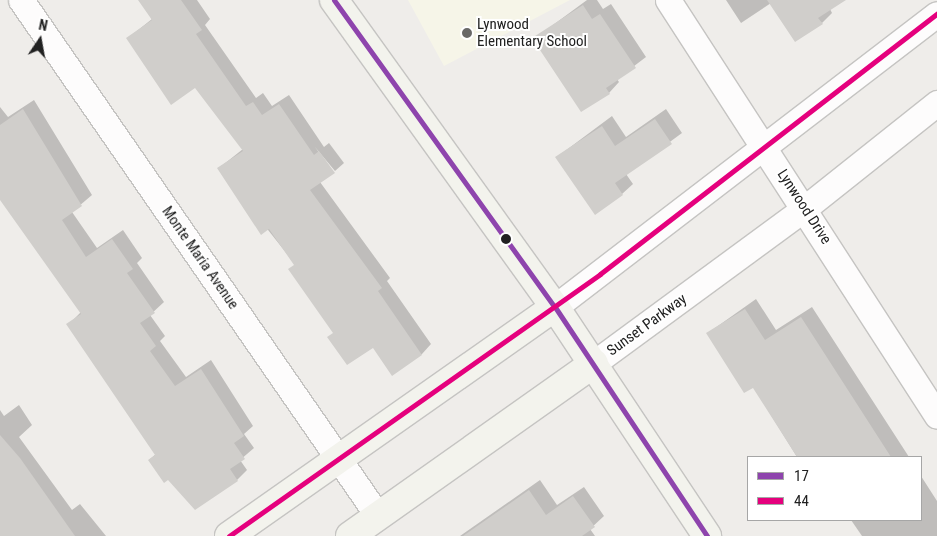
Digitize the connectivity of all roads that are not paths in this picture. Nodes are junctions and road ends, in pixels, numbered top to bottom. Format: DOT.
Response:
graph roads {
  1 [pos="21,0"];
  2 [pos="334,0"];
  3 [pos="668,0"];
  4 [pos="937,14"];
  5 [pos="937,103"];
  6 [pos="764,148"];
  7 [pos="805,208"];
  8 [pos="555,307"];
  9 [pos="594,363"];
  10 [pos="937,416"];
  11 [pos="339,459"];
  12 [pos="378,516"];
  13 [pos="229,536"];
  14 [pos="350,536"];
  15 [pos="707,536"];
  1 -- 11 [label="street, Monte Maria Avenue"];
  2 -- 8 [label="main road"];
  3 -- 6 [label="street, Lynwood Drive"];
  4 -- 6 [label="street"];
  5 -- 7 [label="street, Sunset Parkway"];
  6 -- 7 [label="street, Lynwood Drive"];
  6 -- 8 [label="street"];
  7 -- 9 [label="street, Sunset Parkway"];
  7 -- 10 [label="street, Lynwood Drive"];
  8 -- 9 [label="main road"];
  8 -- 11 [label="main road"];
  9 -- 12 [label="main road, Sunset Parkway"];
  9 -- 15 [label="main road"];
  11 -- 12 [label="street, Monte Maria Avenue"];
  11 -- 13 [label="main road"];
  12 -- 14 [label="main road, Sunset Parkway"];
}
